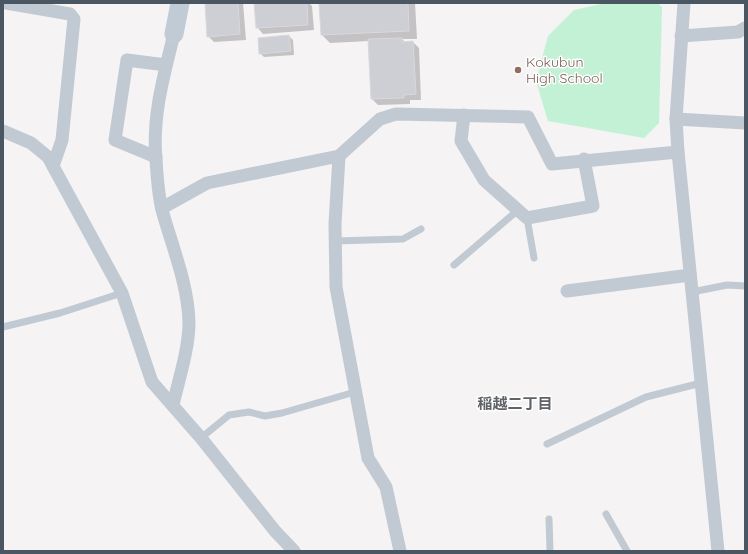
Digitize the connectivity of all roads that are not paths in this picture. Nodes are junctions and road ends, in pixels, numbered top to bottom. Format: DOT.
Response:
graph roads {
  1 [pos="6,3"];
  2 [pos="180,3"];
  3 [pos="684,3"];
  4 [pos="745,28"];
  5 [pos="174,34"];
  6 [pos="681,36"];
  7 [pos="166,65"];
  8 [pos="464,115"];
  9 [pos="676,119"];
  10 [pos="745,123"];
  11 [pos="3,131"];
  12 [pos="678,152"];
  13 [pos="339,156"];
  14 [pos="156,157"];
  15 [pos="584,159"];
  16 [pos="53,166"];
  17 [pos="162,208"];
  18 [pos="523,214"];
  19 [pos="421,229"];
  20 [pos="335,241"];
  21 [pos="534,258"];
  22 [pos="454,265"];
  23 [pos="690,275"];
  24 [pos="745,286"];
  25 [pos="567,291"];
  26 [pos="692,292"];
  27 [pos="122,293"];
  28 [pos="3,327"];
  29 [pos="701,383"];
  30 [pos="355,392"];
  31 [pos="173,405"];
  32 [pos="201,438"];
  33 [pos="547,444"];
  34 [pos="606,514"];
  35 [pos="549,519"];
  36 [pos="294,551"];
  37 [pos="400,551"];
  38 [pos="550,551"];
  39 [pos="627,551"];
  40 [pos="718,551"];
  1 -- 16 [label="street"];
  2 -- 5 [label="street"];
  3 -- 6 [label="street"];
  4 -- 6 [label="street"];
  5 -- 7 [label="street"];
  6 -- 9 [label="street"];
  7 -- 14 [label="street"];
  7 -- 14 [label="street"];
  8 -- 13 [label="street"];
  8 -- 15 [label="street"];
  8 -- 18 [label="street"];
  9 -- 10 [label="street"];
  9 -- 12 [label="street"];
  11 -- 16 [label="street"];
  12 -- 15 [label="street"];
  12 -- 23 [label="street"];
  13 -- 17 [label="street"];
  13 -- 20 [label="street"];
  14 -- 17 [label="street"];
  15 -- 18 [label="street"];
  16 -- 27 [label="street"];
  17 -- 31 [label="street"];
  18 -- 21 [label="lane"];
  18 -- 22 [label="lane"];
  19 -- 20 [label="lane"];
  20 -- 30 [label="street"];
  23 -- 25 [label="street"];
  23 -- 26 [label="street"];
  24 -- 26 [label="lane"];
  26 -- 29 [label="street"];
  27 -- 28 [label="lane"];
  27 -- 31 [label="street"];
  29 -- 33 [label="lane"];
  29 -- 40 [label="street"];
  30 -- 32 [label="lane"];
  30 -- 37 [label="street"];
  31 -- 32 [label="street"];
  32 -- 36 [label="street"];
  34 -- 39 [label="lane"];
  35 -- 38 [label="lane"];
}
